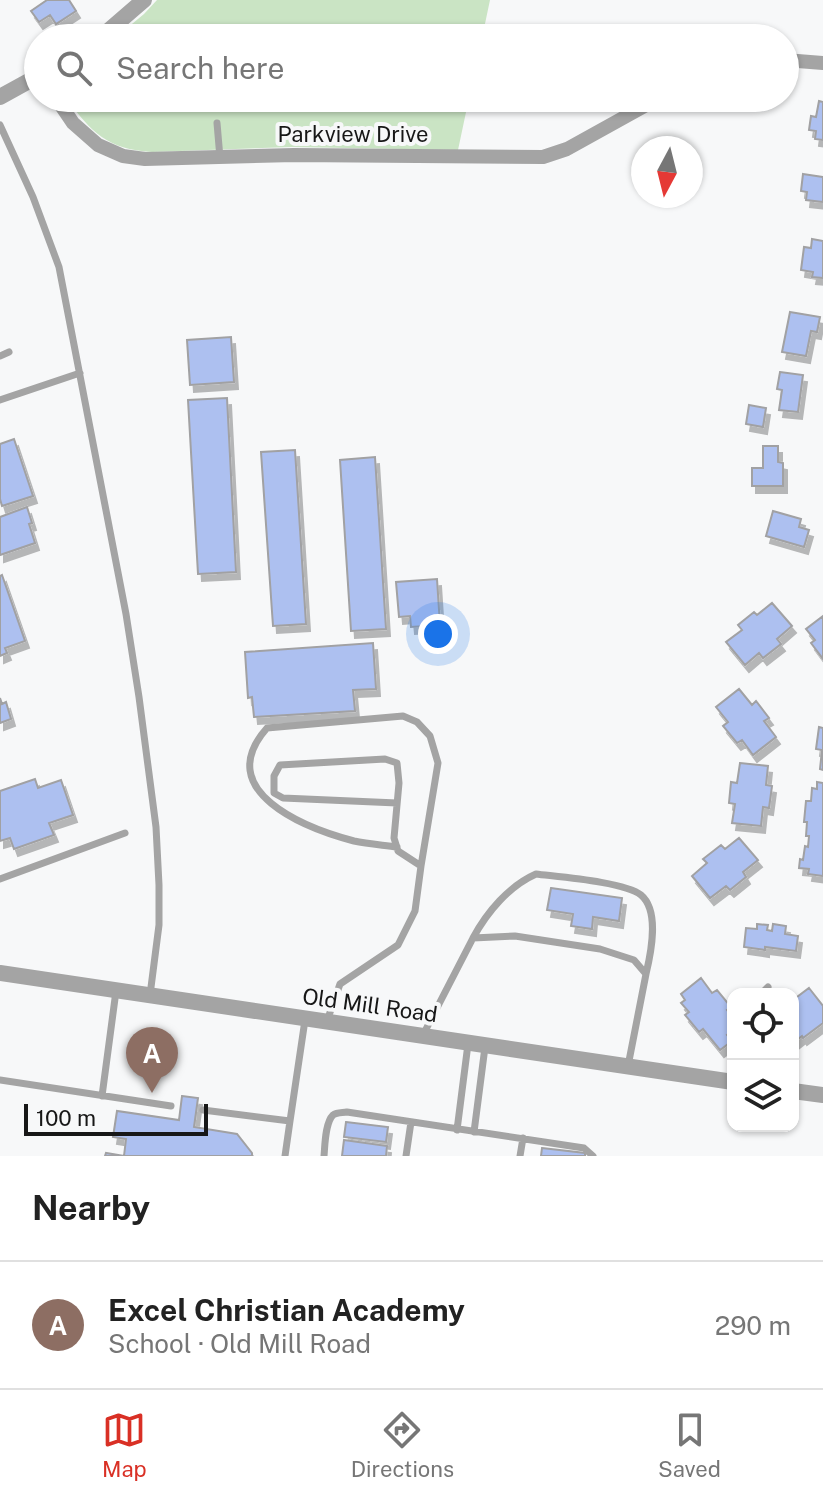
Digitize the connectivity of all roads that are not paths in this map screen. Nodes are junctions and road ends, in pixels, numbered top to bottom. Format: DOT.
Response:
graph roads {
  1 [pos="144,0"];
  2 [pos="116,24"];
  3 [pos="799,61"];
  4 [pos="823,63"];
  5 [pos="24,84"];
  6 [pos="0,97"];
  7 [pos="66,112"];
  8 [pos="634,112"];
  9 [pos="217,123"];
  10 [pos="0,125"];
  11 [pos="220,158"];
  12 [pos="9,352"];
  13 [pos="0,356"];
  14 [pos="80,373"];
  15 [pos="0,400"];
  16 [pos="397,803"];
  17 [pos="125,833"];
  18 [pos="397,847"];
  19 [pos="421,866"];
  20 [pos="0,879"];
  21 [pos="473,938"];
  22 [pos="0,973"];
  23 [pos="646,974"];
  24 [pos="117,990"];
  25 [pos="150,995"];
  26 [pos="305,1018"];
  27 [pos="327,1021"];
  28 [pos="423,1036"];
  29 [pos="476,1044"];
  30 [pos="628,1066"];
  31 [pos="0,1080"];
  32 [pos="727,1081"];
  33 [pos="799,1092"];
  34 [pos="823,1095"];
  35 [pos="102,1096"];
  36 [pos="171,1106"];
  37 [pos="203,1110"];
  38 [pos="290,1121"];
  39 [pos="411,1122"];
  40 [pos="457,1130"];
  41 [pos="474,1132"];
  42 [pos="523,1138"];
  43 [pos="285,1156"];
  44 [pos="324,1156"];
  45 [pos="406,1156"];
  46 [pos="520,1156"];
  47 [pos="593,1156"];
  1 -- 2 [label="street"];
  3 -- 4 [label="street"];
  5 -- 6 [label="street"];
  7 -- 11 [label="street, Parkview Drive"];
  8 -- 11 [label="street, Parkview Drive"];
  9 -- 11 [label="lane"];
  10 -- 14 [label="lane"];
  12 -- 13 [label="lane"];
  14 -- 15 [label="lane"];
  14 -- 25 [label="lane"];
  16 -- 16 [label="lane"];
  16 -- 18 [label="lane"];
  17 -- 20 [label="lane"];
  18 -- 19 [label="lane"];
  18 -- 19 [label="lane"];
  19 -- 27 [label="lane"];
  21 -- 23 [label="lane"];
  21 -- 23 [label="lane"];
  21 -- 28 [label="lane"];
  22 -- 24 [label="street, Old Mill Road"];
  23 -- 30 [label="lane"];
  24 -- 25 [label="street, Old Mill Road"];
  24 -- 35 [label="lane"];
  25 -- 26 [label="street, Old Mill Road"];
  26 -- 27 [label="street, Old Mill Road"];
  26 -- 38 [label="lane"];
  27 -- 28 [label="street, Old Mill Road"];
  28 -- 29 [label="street, Old Mill Road"];
  29 -- 30 [label="street, Old Mill Road"];
  29 -- 40 [label="lane"];
  29 -- 41 [label="lane"];
  30 -- 32 [label="street, Old Mill Road"];
  31 -- 35 [label="lane"];
  33 -- 34 [label="street"];
  35 -- 36 [label="lane"];
  37 -- 38 [label="lane"];
  38 -- 43 [label="lane"];
  39 -- 40 [label="lane"];
  39 -- 44 [label="lane"];
  39 -- 45 [label="lane"];
  40 -- 41 [label="lane"];
  41 -- 42 [label="lane"];
  42 -- 46 [label="lane"];
  42 -- 47 [label="lane"];
}
